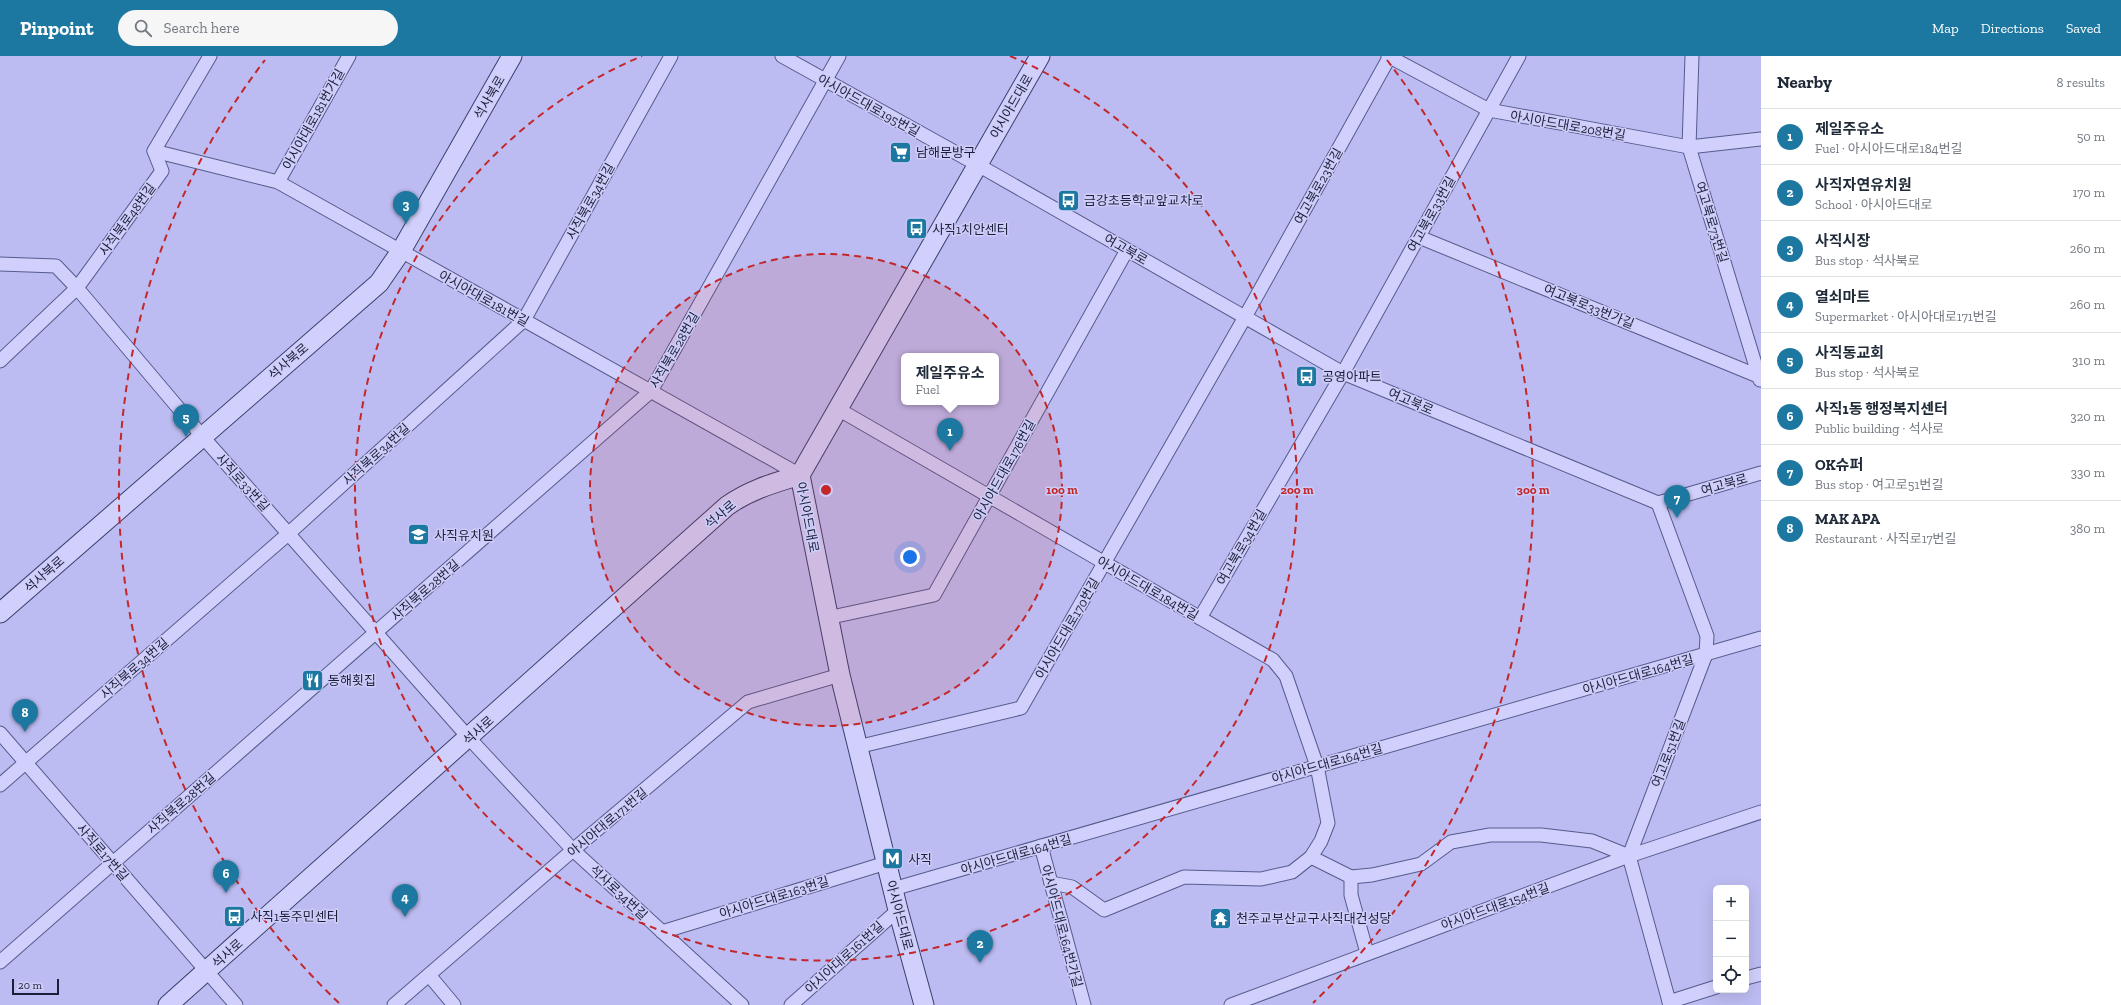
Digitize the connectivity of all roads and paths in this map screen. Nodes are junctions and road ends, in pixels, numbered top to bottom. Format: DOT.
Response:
graph roads {
  1 [pos="210,56"];
  2 [pos="349,56"];
  3 [pos="512,56"];
  4 [pos="671,56"];
  5 [pos="782,56"];
  6 [pos="840,56"];
  7 [pos="1040,56"];
  8 [pos="1389,56"];
  9 [pos="1519,56"];
  10 [pos="1692,56"];
  11 [pos="826,80"];
  12 [pos="1489,110"];
  13 [pos="1761,139"];
  14 [pos="1689,147"];
  15 [pos="154,151"];
  16 [pos="978,165"];
  17 [pos="278,182"];
  18 [pos="1419,237"];
  19 [pos="1127,250"];
  20 [pos="401,252"];
  21 [pos="0,264"];
  22 [pos="78,288"];
  23 [pos="1245,317"];
  24 [pos="524,320"];
  25 [pos="0,361"];
  26 [pos="1343,373"];
  27 [pos="1760,380"];
  28 [pos="650,391"];
  29 [pos="838,409"];
  30 [pos="202,436"];
  31 [pos="1761,474"];
  32 [pos="800,475"];
  33 [pos="990,496"];
  34 [pos="1658,503"];
  35 [pos="288,534"];
  36 [pos="1104,563"];
  37 [pos="0,613"];
  38 [pos="828,618"];
  39 [pos="1200,618"];
  40 [pos="376,633"];
  41 [pos="1761,638"];
  42 [pos="1706,654"];
  43 [pos="840,675"];
  44 [pos="0,733"];
  45 [pos="469,738"];
  46 [pos="857,747"];
  47 [pos="26,762"];
  48 [pos="1318,766"];
  49 [pos="0,785"];
  50 [pos="1761,812"];
  51 [pos="1041,846"];
  52 [pos="573,850"];
  53 [pos="1629,856"];
  54 [pos="1311,857"];
  55 [pos="112,863"];
  56 [pos="886,863"];
  57 [pos="1351,877"];
  58 [pos="1051,883"];
  59 [pos="893,889"];
  60 [pos="898,910"];
  61 [pos="662,932"];
  62 [pos="1367,953"];
  63 [pos="0,962"];
  64 [pos="206,972"];
  65 [pos="1761,974"];
  66 [pos="429,976"];
  67 [pos="1749,977"];
  68 [pos="1713,988"];
  69 [pos="1669,1003"];
  70 [pos="168,1005"];
  71 [pos="236,1005"];
  72 [pos="394,1005"];
  73 [pos="454,1005"];
  74 [pos="742,1005"];
  75 [pos="791,1005"];
  76 [pos="924,1005"];
  77 [pos="1084,1005"];
  78 [pos="1231,1005"];
  1 -- 15 [label="street"];
  2 -- 17 [label="street, 아시아대로181번가길"];
  3 -- 20 [label="main road, 석사북로"];
  4 -- 24 [label="street, 사직북로34번길"];
  5 -- 11 [label="street, 아시아드대로195번길"];
  6 -- 11 [label="street, 사직북로28번길"];
  7 -- 16 [label="main road, 아시아드대로"];
  8 -- 12 [label="street, 아시아드대로208번길"];
  8 -- 23 [label="street, 여고북로23번길"];
  9 -- 12 [label="street, 여고북로33번길"];
  10 -- 14 [label="street, 여고북로73번길"];
  11 -- 16 [label="street, 아시아드대로195번길"];
  11 -- 28 [label="street, 사직북로28번길"];
  12 -- 14 [label="street, 아시아드대로208번길"];
  12 -- 18 [label="street, 여고북로33번길"];
  13 -- 14 [label="street, 아시아드대로208번길"];
  14 -- 27 [label="street, 여고북로73번길"];
  15 -- 17 [label="street, 아시아대로181번길"];
  15 -- 22 [label="street, 사직북로48번길"];
  16 -- 19 [label="street, 여고북로"];
  16 -- 29 [label="main road, 아시아드대로"];
  17 -- 20 [label="street, 아시아대로181번길"];
  18 -- 26 [label="street, 여고북로33번길"];
  18 -- 27 [label="street, 여고북로33번가길"];
  19 -- 23 [label="street, 여고북로"];
  19 -- 33 [label="street, 아시아드대로176번길"];
  20 -- 24 [label="street, 아시아대로181번길"];
  20 -- 30 [label="main road, 석사북로"];
  21 -- 22 [label="street, 사직로33번길"];
  22 -- 25 [label="street, 사직북로48번길"];
  22 -- 30 [label="street, 사직로33번길"];
  23 -- 26 [label="street, 여고북로"];
  23 -- 36 [label="street, 아시아드대로170번길"];
  24 -- 28 [label="street, 아시아대로181번길"];
  24 -- 35 [label="street, 사직북로34번길"];
  26 -- 34 [label="street, 여고북로"];
  26 -- 39 [label="street, 여고북로34번길"];
  28 -- 32 [label="street, 아시아대로181번길"];
  28 -- 40 [label="street, 사직북로28번길"];
  29 -- 32 [label="main road, 아시아드대로"];
  29 -- 33 [label="street, 아시아드대로184번길"];
  30 -- 35 [label="street, 사직로33번길"];
  30 -- 37 [label="main road, 석사북로"];
  31 -- 34 [label="street, 여고북로"];
  32 -- 38 [label="main road, 아시아드대로"];
  32 -- 45 [label="main road, 석사로"];
  33 -- 36 [label="street, 아시아드대로184번길"];
  33 -- 38 [label="street, 아시아드대로176번길"];
  34 -- 42 [label="street, 여고로51번길"];
  35 -- 40 [label="street, 사직로33번길"];
  35 -- 47 [label="street, 사직북로34번길"];
  36 -- 39 [label="street, 아시아드대로184번길"];
  36 -- 46 [label="street, 아시아드대로170번길"];
  38 -- 43 [label="main road, 아시아드대로"];
  39 -- 48 [label="street, 아시아드대로184번길"];
  40 -- 45 [label="street, 사직로33번길"];
  40 -- 55 [label="street, 사직북로28번길"];
  41 -- 42 [label="street, 아시아드대로164번길"];
  42 -- 48 [label="street, 아시아드대로164번길"];
  42 -- 53 [label="street, 여고로51번길"];
  43 -- 46 [label="main road, 아시아드대로"];
  43 -- 52 [label="street, 아시아대로171번길"];
  44 -- 47 [label="street, 사직로17번길"];
  45 -- 52 [label="street, 석사로34번길"];
  45 -- 64 [label="main road, 석사로"];
  46 -- 56 [label="main road, 아시아드대로"];
  47 -- 49 [label="street, 사직북로34번길"];
  47 -- 55 [label="street, 사직로17번길"];
  48 -- 51 [label="street, 아시아드대로164번길"];
  48 -- 54 [label="street, 아시아드대로184번길"];
  50 -- 53 [label="street, 아시아드대로154번길"];
  51 -- 58 [label="street, 아시아드대로164번가길"];
  51 -- 59 [label="street, 아시아드대로164번길"];
  52 -- 61 [label="street, 석사로34번길"];
  52 -- 66 [label="street, 아시아대로171번길"];
  53 -- 57 [label="street"];
  53 -- 62 [label="street, 아시아드대로154번길"];
  53 -- 69 [label="street"];
  54 -- 57 [label="street"];
  54 -- 58 [label="street"];
  55 -- 63 [label="street, 사직북로28번길"];
  55 -- 64 [label="street, 사직로17번길"];
  56 -- 59 [label="main road, 아시아드대로"];
  56 -- 61 [label="street, 아시아드대로163번길"];
  57 -- 62 [label="street"];
  58 -- 77 [label="street, 아시아드대로164번가길"];
  59 -- 60 [label="main road, 아시아드대로"];
  60 -- 75 [label="street, 아시아대로161번길"];
  60 -- 76 [label="main road, 아시아드대로"];
  61 -- 74 [label="street, 석사로34번길"];
  62 -- 78 [label="street, 아시아드대로154번길"];
  64 -- 70 [label="main road, 석사로"];
  64 -- 71 [label="street, 사직로17번길"];
  65 -- 67 [label="street"];
  66 -- 72 [label="street, 아시아대로171번길"];
  66 -- 73 [label="street"];
  68 -- 69 [label="street"];
}
